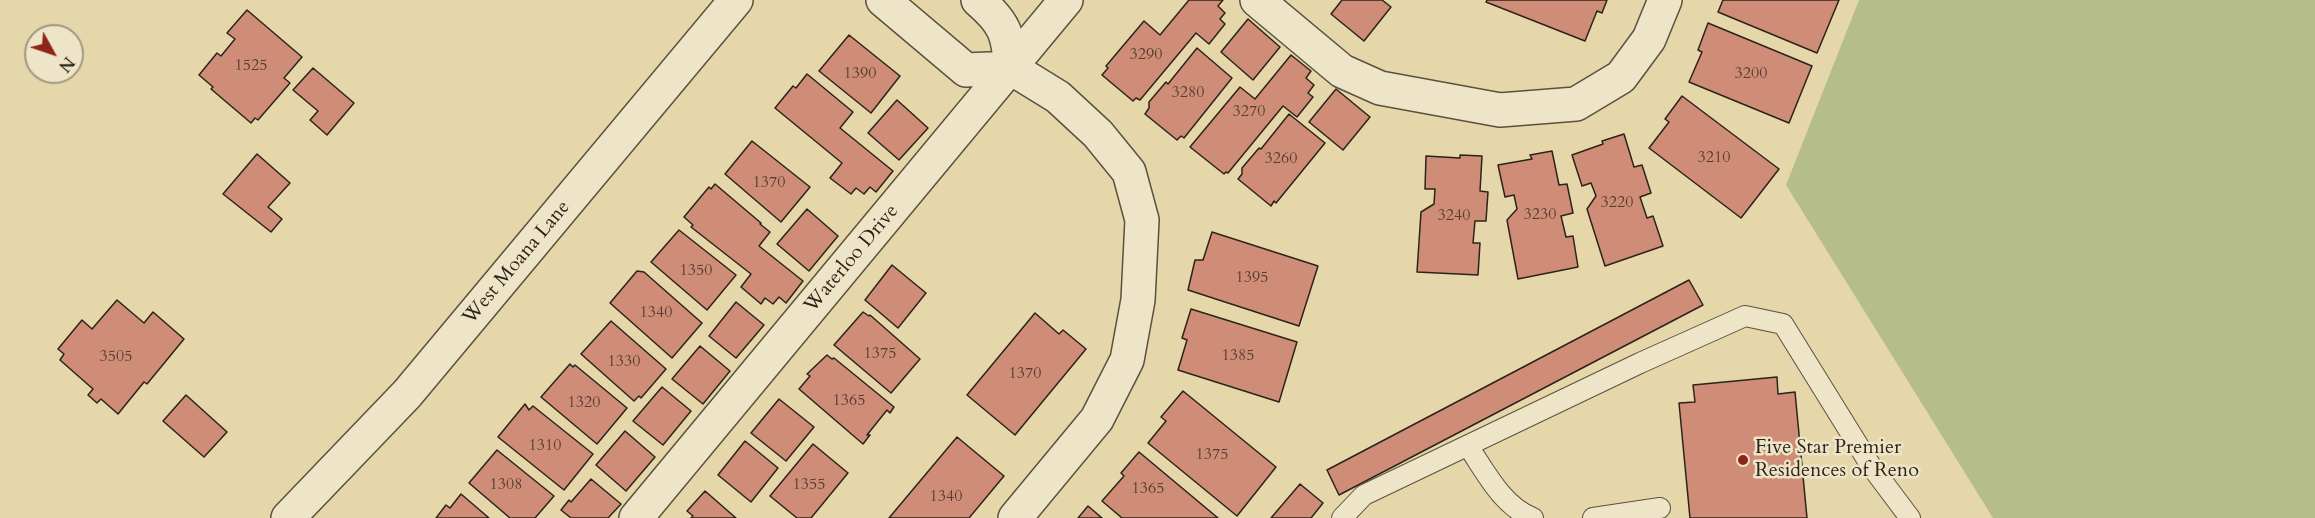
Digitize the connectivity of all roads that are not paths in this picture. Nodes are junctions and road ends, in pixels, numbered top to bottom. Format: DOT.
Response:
graph roads {
  1 [pos="736,0"];
  2 [pos="883,0"];
  3 [pos="978,0"];
  4 [pos="1066,0"];
  5 [pos="1257,0"];
  6 [pos="1665,0"];
  7 [pos="1011,68"];
  8 [pos="1468,446"];
  9 [pos="1660,508"];
  10 [pos="288,518"];
  11 [pos="636,518"];
  12 [pos="1015,518"];
  13 [pos="1342,518"];
  14 [pos="1533,518"];
  15 [pos="1593,518"];
  16 [pos="1910,518"];
  1 -- 10 [label="street, West Moana Lane"];
  2 -- 7 [label="street"];
  3 -- 7 [label="street"];
  4 -- 7 [label="street, Waterloo Drive"];
  5 -- 6 [label="street"];
  7 -- 11 [label="street, Waterloo Drive"];
  7 -- 12 [label="street"];
  8 -- 13 [label="lane"];
  8 -- 14 [label="lane"];
  8 -- 16 [label="lane"];
  9 -- 15 [label="lane"];
}
